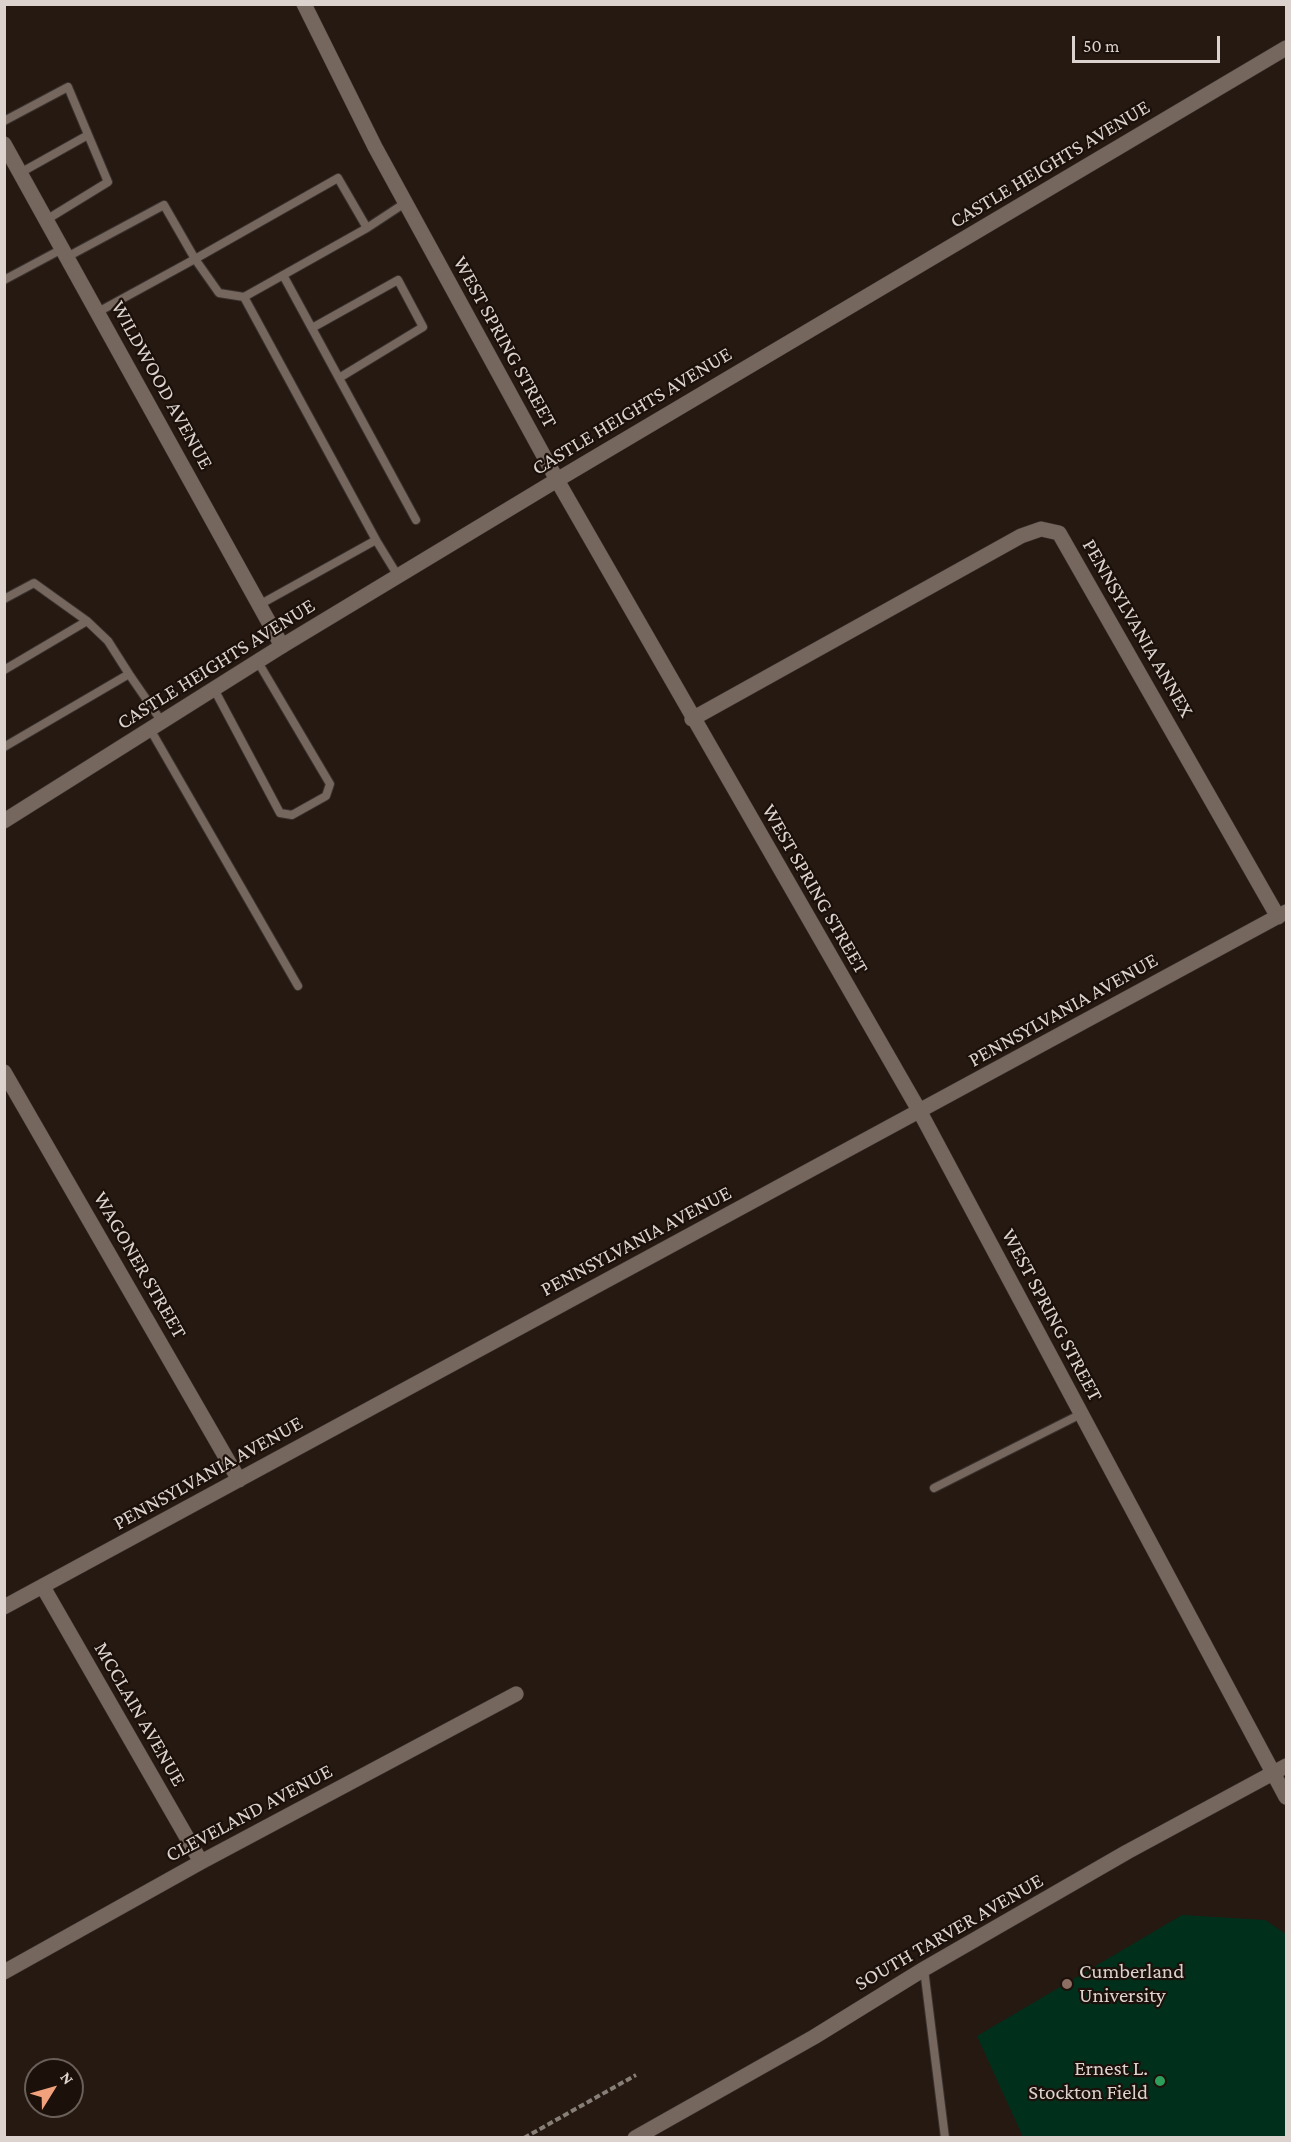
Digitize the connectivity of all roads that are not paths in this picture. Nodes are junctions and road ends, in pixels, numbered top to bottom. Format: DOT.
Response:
graph roads {
  1 [pos="304,4"];
  2 [pos="1287,48"];
  3 [pos="4,121"];
  4 [pos="88,135"];
  5 [pos="4,144"];
  6 [pos="20,173"];
  7 [pos="405,203"];
  8 [pos="46,220"];
  9 [pos="367,228"];
  10 [pos="65,253"];
  11 [pos="195,260"];
  12 [pos="283,275"];
  13 [pos="4,279"];
  14 [pos="244,297"];
  15 [pos="98,312"];
  16 [pos="312,328"];
  17 [pos="339,378"];
  18 [pos="557,480"];
  19 [pos="416,520"];
  20 [pos="376,540"];
  21 [pos="398,576"];
  22 [pos="4,599"];
  23 [pos="259,605"];
  24 [pos="87,621"];
  25 [pos="282,646"];
  26 [pos="258,662"];
  27 [pos="4,670"];
  28 [pos="129,674"];
  29 [pos="214,689"];
  30 [pos="692,719"];
  31 [pos="156,725"];
  32 [pos="4,747"];
  33 [pos="4,821"];
  34 [pos="1282,914"];
  35 [pos="298,986"];
  36 [pos="4,1072"];
  37 [pos="920,1112"];
  38 [pos="1081,1414"];
  39 [pos="238,1480"];
  40 [pos="934,1488"];
  41 [pos="43,1587"];
  42 [pos="4,1607"];
  43 [pos="516,1694"];
  44 [pos="1280,1770"];
  45 [pos="1287,1797"];
  46 [pos="201,1862"];
  47 [pos="924,1969"];
  48 [pos="4,1972"];
  49 [pos="635,2138"];
  50 [pos="945,2138"];
  1 -- 7 [label="street, WEST SPRING STREET"];
  2 -- 18 [label="street, CASTLE HEIGHTS AVENUE"];
  3 -- 4 [label="lane"];
  4 -- 6 [label="lane"];
  4 -- 8 [label="lane"];
  5 -- 6 [label="street, WILDWOOD AVENUE"];
  6 -- 8 [label="street, WILDWOOD AVENUE"];
  7 -- 9 [label="lane"];
  7 -- 18 [label="street, WEST SPRING STREET"];
  8 -- 10 [label="street, WILDWOOD AVENUE"];
  9 -- 11 [label="lane"];
  9 -- 12 [label="lane"];
  10 -- 11 [label="lane"];
  10 -- 13 [label="lane"];
  10 -- 15 [label="street, WILDWOOD AVENUE"];
  11 -- 14 [label="lane"];
  11 -- 15 [label="lane"];
  12 -- 14 [label="lane"];
  12 -- 16 [label="lane"];
  14 -- 20 [label="lane"];
  15 -- 23 [label="street, WILDWOOD AVENUE"];
  16 -- 17 [label="lane"];
  16 -- 17 [label="lane"];
  17 -- 19 [label="lane"];
  18 -- 21 [label="street, CASTLE HEIGHTS AVENUE"];
  18 -- 30 [label="street, WEST SPRING STREET"];
  20 -- 21 [label="lane"];
  20 -- 23 [label="lane"];
  21 -- 25 [label="street, CASTLE HEIGHTS AVENUE"];
  22 -- 24 [label="lane"];
  23 -- 25 [label="street, WILDWOOD AVENUE"];
  24 -- 27 [label="lane"];
  24 -- 28 [label="lane"];
  25 -- 26 [label="street, CASTLE HEIGHTS AVENUE"];
  26 -- 29 [label="street, CASTLE HEIGHTS AVENUE"];
  26 -- 29 [label="lane"];
  28 -- 31 [label="lane"];
  28 -- 32 [label="lane"];
  29 -- 31 [label="street, CASTLE HEIGHTS AVENUE"];
  30 -- 34 [label="street, PENNSYLVANIA ANNEX"];
  30 -- 37 [label="street, WEST SPRING STREET"];
  31 -- 33 [label="street, CASTLE HEIGHTS AVENUE"];
  31 -- 35 [label="lane"];
  34 -- 37 [label="street, PENNSYLVANIA AVENUE"];
  36 -- 39 [label="street, WAGONER STREET"];
  37 -- 38 [label="street, WEST SPRING STREET"];
  37 -- 39 [label="street, PENNSYLVANIA AVENUE"];
  38 -- 40 [label="lane"];
  38 -- 44 [label="street, WEST SPRING STREET"];
  39 -- 41 [label="street, PENNSYLVANIA AVENUE"];
  41 -- 42 [label="street, PENNSYLVANIA AVENUE"];
  41 -- 46 [label="street, MCCLAIN AVENUE"];
  43 -- 46 [label="street, CLEVELAND AVENUE"];
  44 -- 45 [label="street, WEST SPRING STREET"];
  44 -- 47 [label="street, SOUTH TARVER AVENUE"];
  46 -- 48 [label="street, CLEVELAND AVENUE"];
  47 -- 49 [label="street, SOUTH TARVER AVENUE"];
  47 -- 50 [label="lane"];
}
